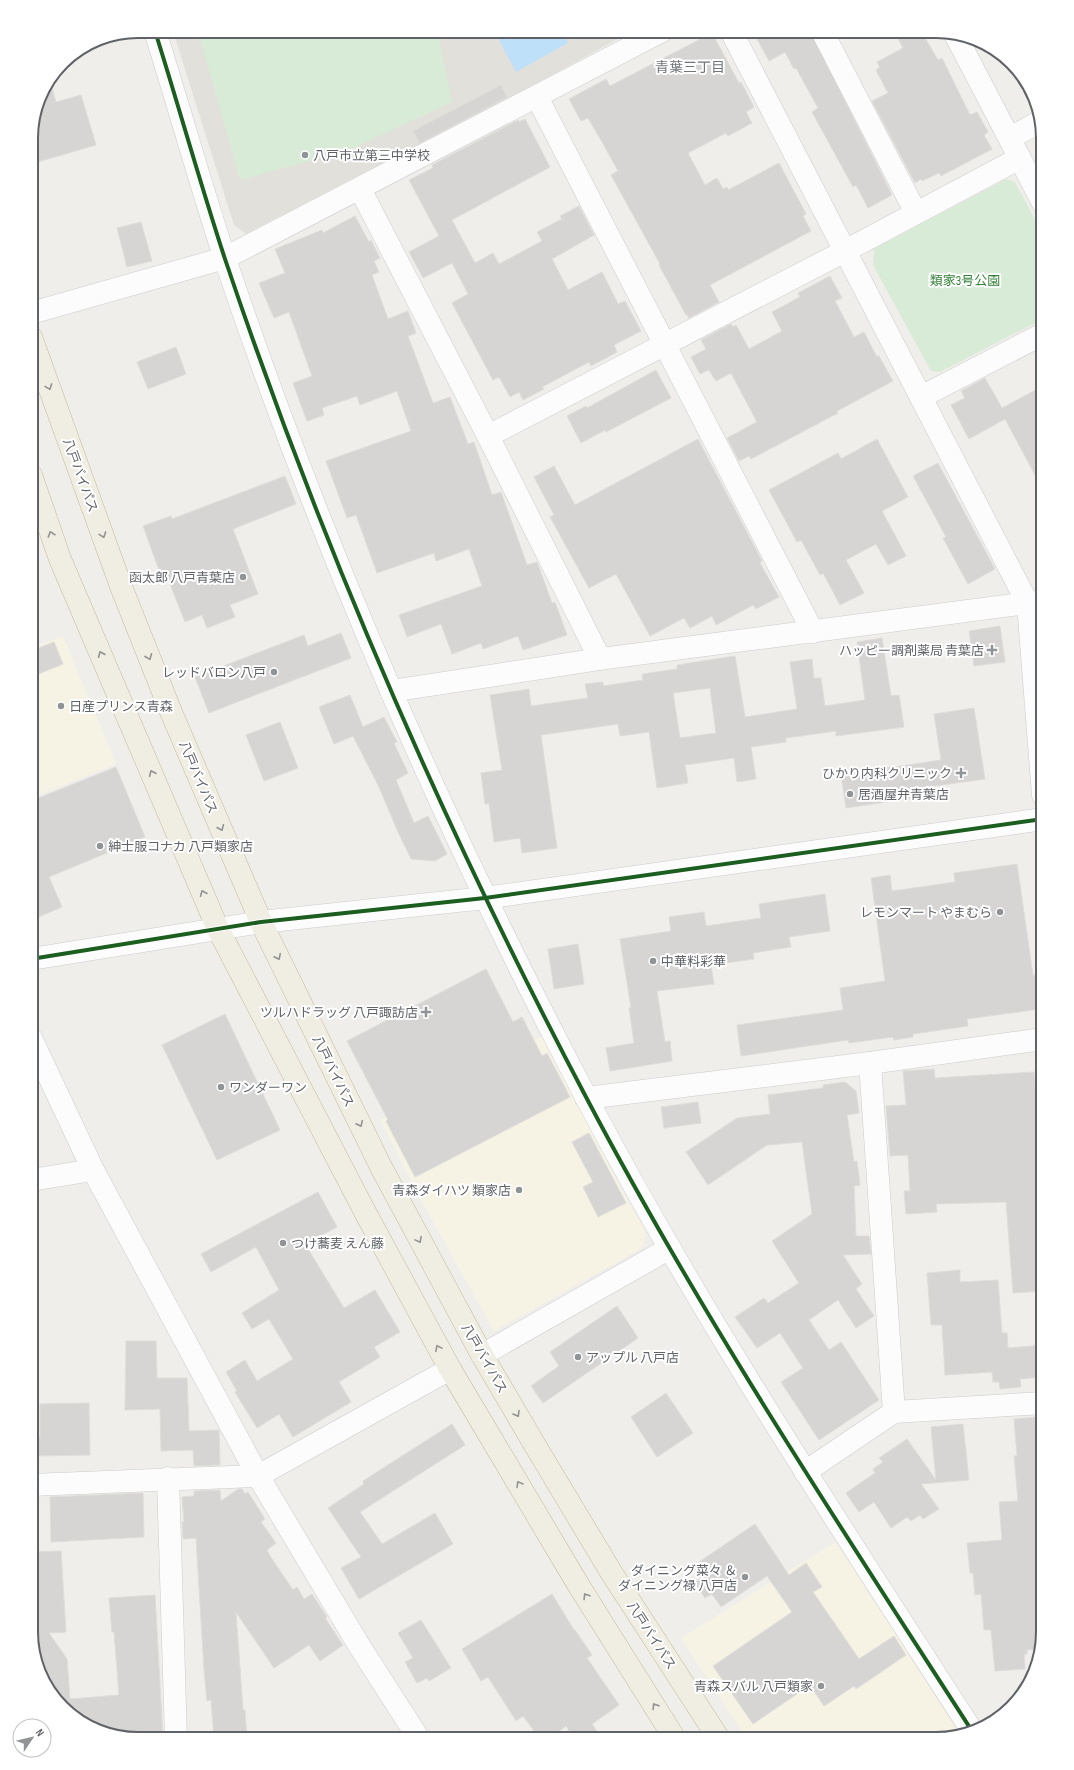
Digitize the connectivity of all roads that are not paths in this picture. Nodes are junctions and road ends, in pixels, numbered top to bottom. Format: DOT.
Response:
graph roads {
  1 [pos="157,38"];
  2 [pos="649,38"];
  3 [pos="735,38"];
  4 [pos="826,38"];
  5 [pos="958,41"];
  6 [pos="537,97"];
  7 [pos="1035,124"];
  8 [pos="1010,138"];
  9 [pos="1020,158"];
  10 [pos="360,189"];
  11 [pos="1036,190"];
  12 [pos="916,213"];
  13 [pos="845,251"];
  14 [pos="225,258"];
  15 [pos="38,311"];
  16 [pos="1036,338"];
  17 [pos="665,343"];
  18 [pos="38,356"];
  19 [pos="921,397"];
  20 [pos="488,436"];
  21 [pos="38,495"];
  22 [pos="1035,602"];
  23 [pos="1036,626"];
  24 [pos="813,632"];
  25 [pos="600,659"];
  26 [pos="391,691"];
  27 [pos="1036,820"];
  28 [pos="485,898"];
  29 [pos="261,922"];
  30 [pos="218,929"];
  31 [pos="38,958"];
  32 [pos="1036,1040"];
  33 [pos="38,1053"];
  34 [pos="870,1063"];
  35 [pos="586,1098"];
  36 [pos="93,1170"];
  37 [pos="38,1179"];
  38 [pos="670,1248"];
  39 [pos="482,1355"];
  40 [pos="450,1369"];
  41 [pos="1036,1403"];
  42 [pos="894,1412"];
  43 [pos="805,1472"];
  44 [pos="258,1476"];
  45 [pos="168,1478"];
  46 [pos="38,1485"];
  47 [pos="970,1726"];
  48 [pos="176,1732"];
  49 [pos="415,1732"];
  50 [pos="672,1732"];
  51 [pos="714,1732"];
  1 -- 14 [label="street"];
  2 -- 6 [label="street"];
  3 -- 13 [label="street"];
  4 -- 12 [label="street"];
  5 -- 8 [label="street"];
  6 -- 10 [label="street"];
  6 -- 17 [label="street"];
  7 -- 8 [label="street"];
  8 -- 9 [label="street"];
  9 -- 11 [label="street"];
  9 -- 12 [label="street"];
  10 -- 14 [label="street"];
  10 -- 20 [label="street"];
  12 -- 13 [label="street"];
  13 -- 17 [label="street"];
  13 -- 19 [label="street"];
  14 -- 15 [label="street"];
  14 -- 26 [label="street"];
  16 -- 19 [label="street"];
  17 -- 20 [label="street"];
  17 -- 24 [label="street"];
  18 -- 29 [label="highway, 八戸バイパス, one-way"];
  19 -- 22 [label="street"];
  20 -- 25 [label="street"];
  30 -- 21 [label="highway, one-way"];
  22 -- 23 [label="street"];
  22 -- 24 [label="street"];
  24 -- 25 [label="street"];
  25 -- 26 [label="street"];
  26 -- 28 [label="street"];
  27 -- 28 [label="street"];
  28 -- 29 [label="street"];
  28 -- 35 [label="street"];
  29 -- 30 [label="street"];
  29 -- 39 [label="highway, 八戸バイパス, one-way"];
  30 -- 31 [label="street"];
  40 -- 30 [label="highway, one-way"];
  32 -- 34 [label="street"];
  33 -- 36 [label="street"];
  34 -- 35 [label="street"];
  34 -- 42 [label="street"];
  35 -- 38 [label="street"];
  36 -- 37 [label="street"];
  36 -- 44 [label="street"];
  38 -- 39 [label="street"];
  38 -- 43 [label="street"];
  39 -- 51 [label="highway, 八戸バイパス, one-way"];
  40 -- 44 [label="street"];
  50 -- 40 [label="highway, one-way"];
  41 -- 42 [label="street"];
  42 -- 43 [label="street"];
  43 -- 47 [label="street"];
  44 -- 45 [label="street"];
  44 -- 49 [label="street"];
  45 -- 46 [label="street"];
  45 -- 48 [label="street"];
}
